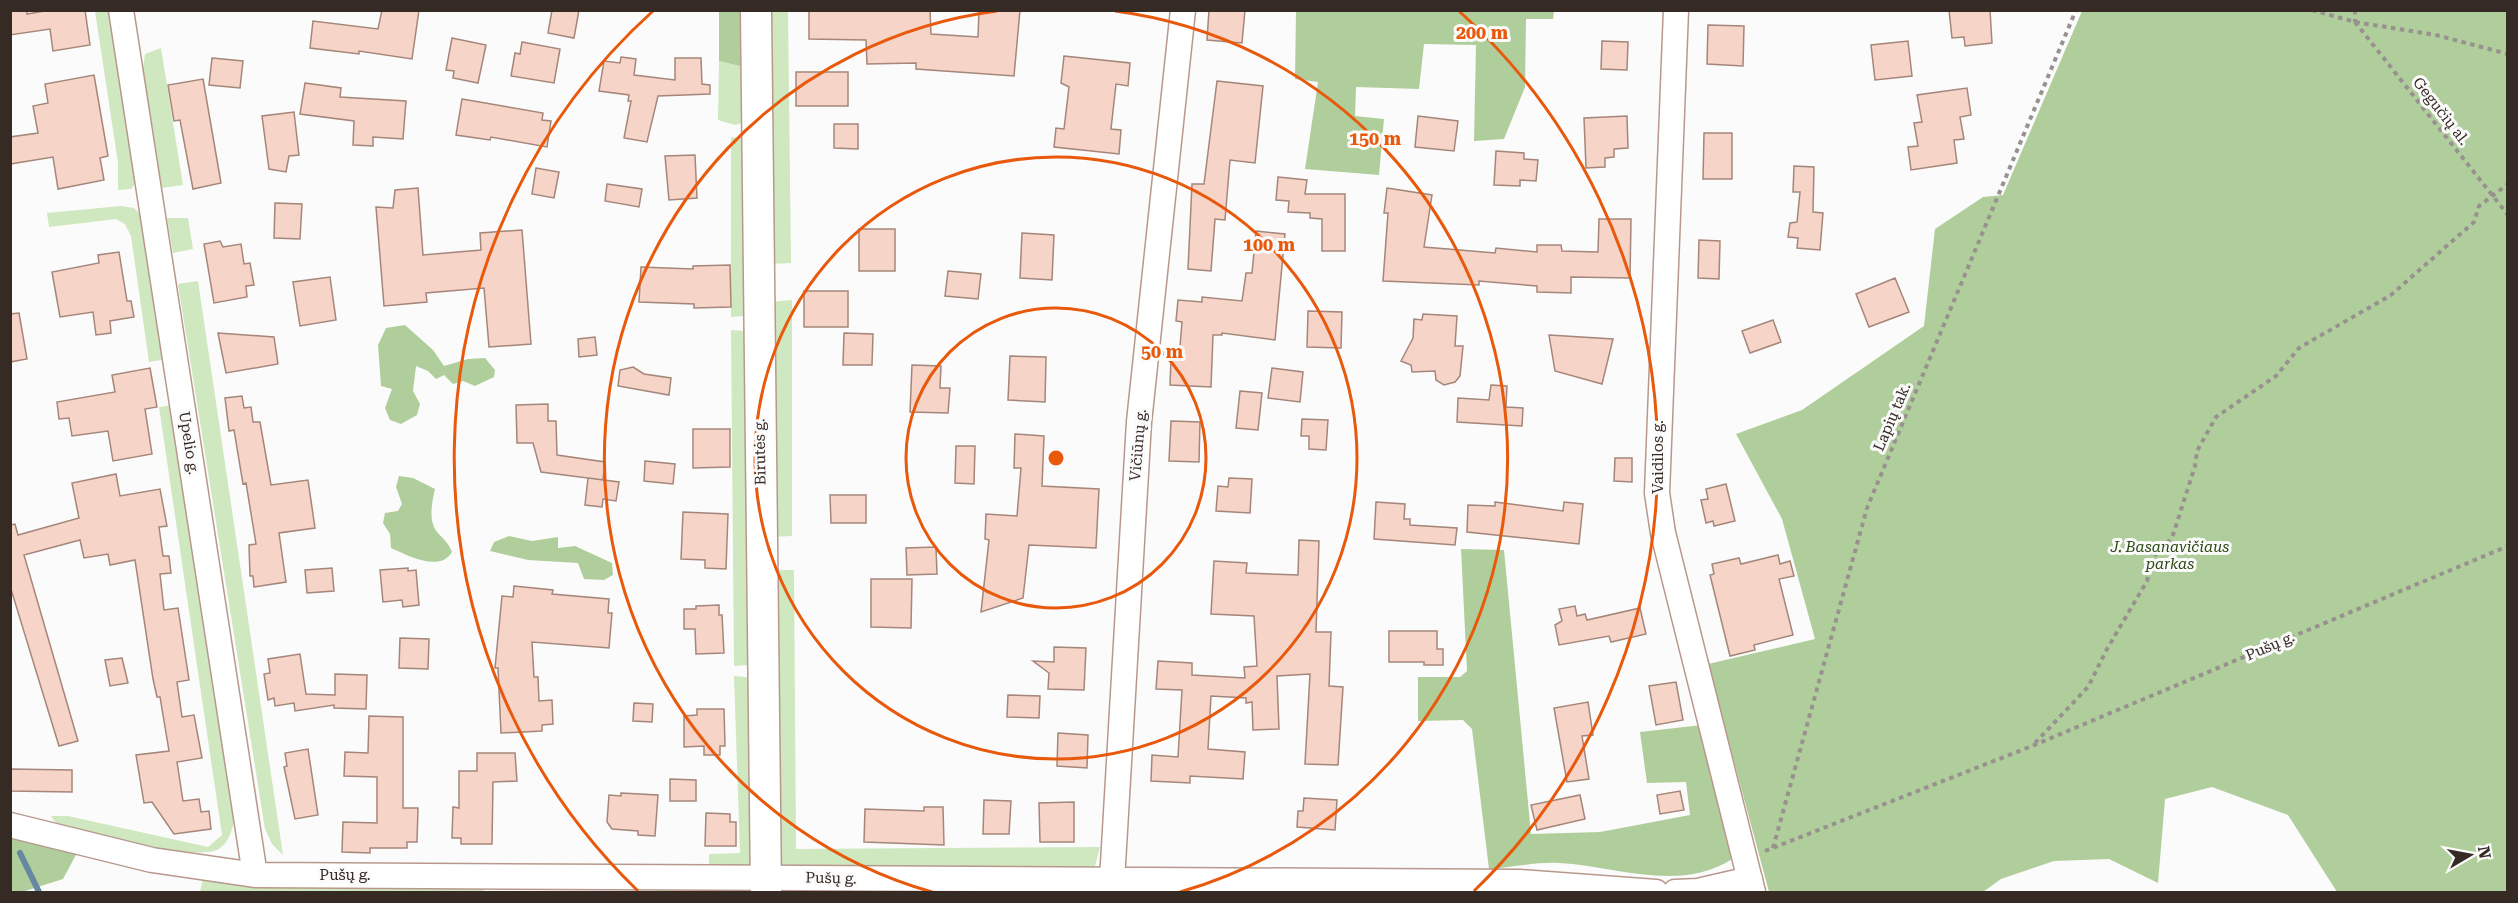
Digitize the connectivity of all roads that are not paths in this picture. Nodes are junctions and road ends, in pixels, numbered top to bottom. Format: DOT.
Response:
graph roads {
  1 [pos="121,10"];
  2 [pos="756,10"];
  3 [pos="1183,10"];
  4 [pos="1676,10"];
  5 [pos="10,825"];
  6 [pos="255,875"];
  7 [pos="1749,877"];
  8 [pos="1112,881"];
  9 [pos="766,885"];
  10 [pos="1656,892"];
  11 [pos="1675,892"];
  1 -- 6 [label="street, Upelio g."];
  2 -- 9 [label="street, Birutės g."];
  3 -- 8 [label="street, Vičiūnų g."];
  4 -- 7 [label="street, Vaidilos g."];
  5 -- 6 [label="street, Pušų g."];
  6 -- 9 [label="street, Pušų g."];
  7 -- 11 [label="street"];
  8 -- 9 [label="street, Pušų g."];
  8 -- 10 [label="street, Pušų g."];
}
